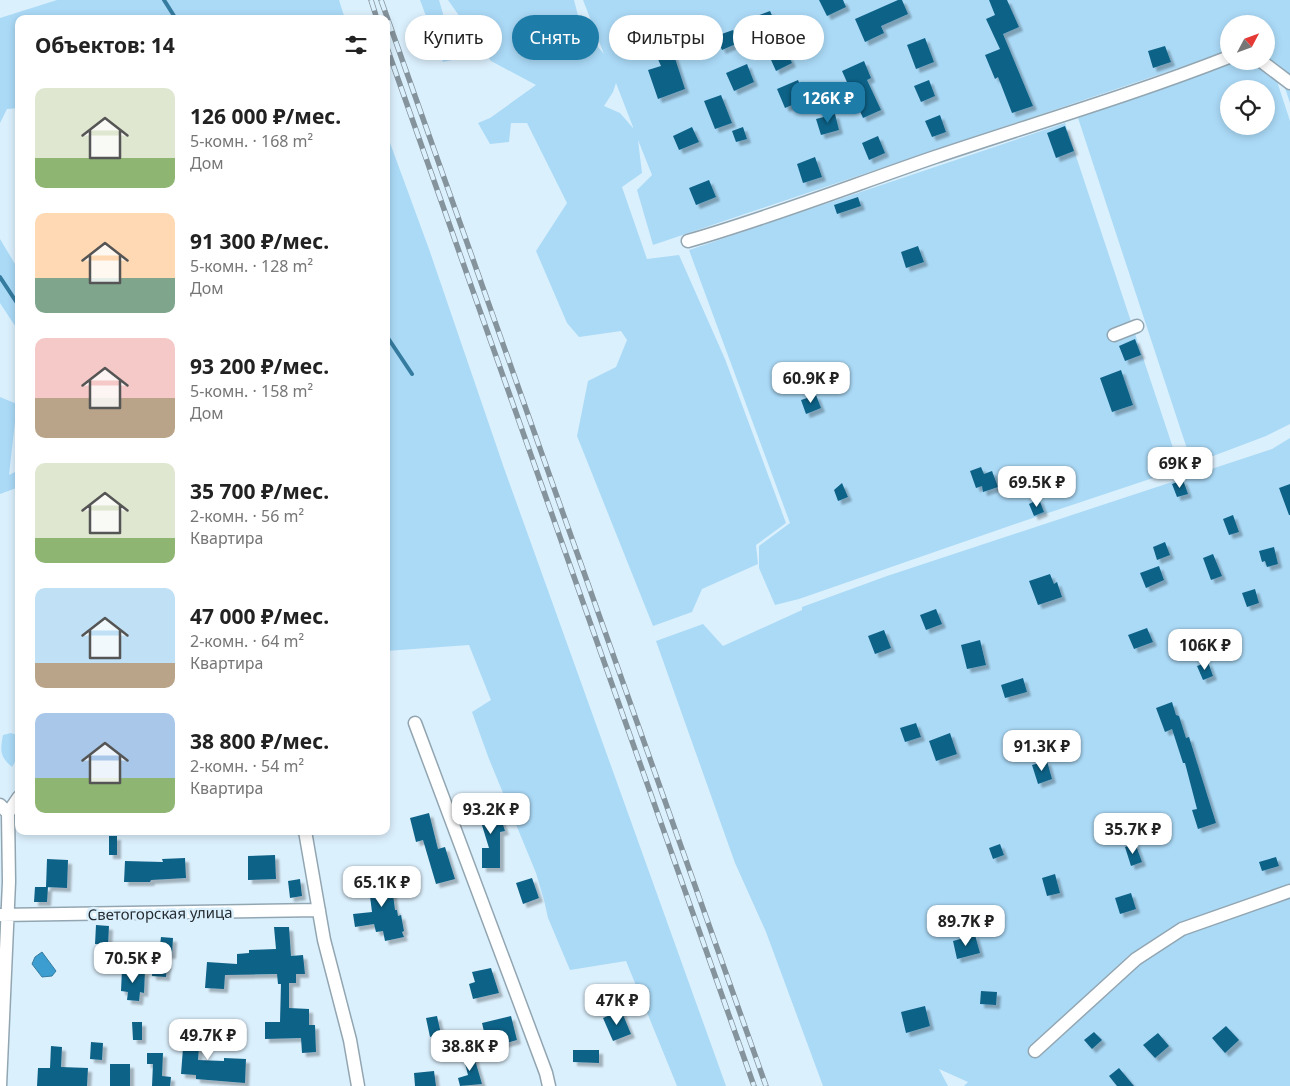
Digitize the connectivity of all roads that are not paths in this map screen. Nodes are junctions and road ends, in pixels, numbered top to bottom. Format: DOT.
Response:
graph roads {
  1 [pos="1220,60"];
  2 [pos="1273,70"];
  3 [pos="1290,83"];
  4 [pos="688,241"];
  5 [pos="1137,326"];
  6 [pos="1114,335"];
  7 [pos="415,723"];
  8 [pos="15,800"];
  9 [pos="4,809"];
  10 [pos="306,835"];
  11 [pos="1290,891"];
  12 [pos="319,910"];
  13 [pos="4,915"];
  14 [pos="1035,1051"];
  15 [pos="0,1086"];
  16 [pos="358,1086"];
  17 [pos="549,1086"];
  1 -- 4 [label="street"];
  2 -- 3 [label="street"];
  5 -- 6 [label="street"];
  7 -- 17 [label="street"];
  8 -- 9 [label="street"];
  9 -- 13 [label="street"];
  10 -- 12 [label="street"];
  11 -- 14 [label="street"];
  12 -- 13 [label="street, Светогорская улица"];
  12 -- 16 [label="street"];
  13 -- 15 [label="street"];
}
